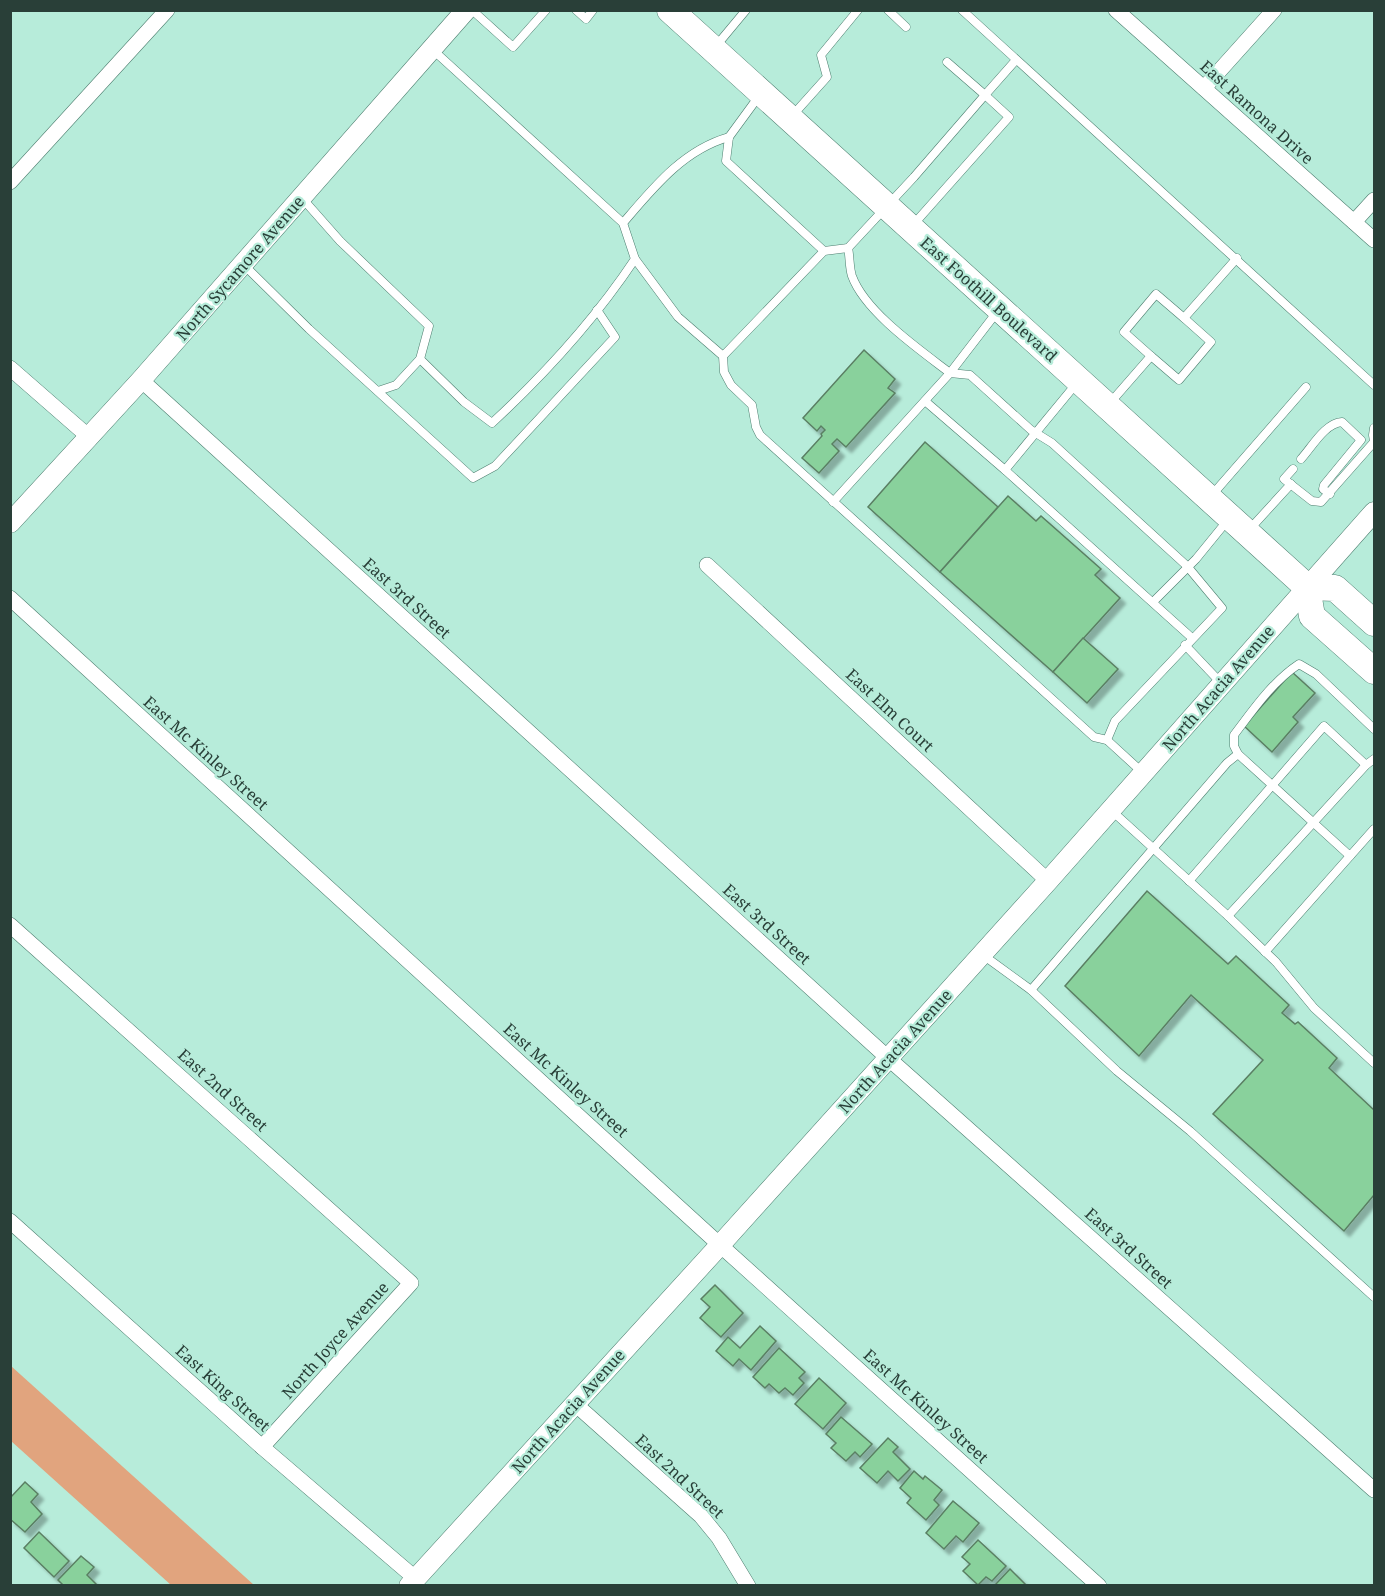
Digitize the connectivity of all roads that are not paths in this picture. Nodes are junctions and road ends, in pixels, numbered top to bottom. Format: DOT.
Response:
graph roads {
  1 [pos="167,10"];
  2 [pos="466,10"];
  3 [pos="472,10"];
  4 [pos="546,10"];
  5 [pos="576,10"];
  6 [pos="593,10"];
  7 [pos="670,10"];
  8 [pos="746,10"];
  9 [pos="858,10"];
  10 [pos="888,10"];
  11 [pos="962,10"];
  12 [pos="1116,10"];
  13 [pos="1274,10"];
  14 [pos="906,27"];
  15 [pos="713,49"];
  16 [pos="431,50"];
  17 [pos="1016,60"];
  18 [pos="947,62"];
  19 [pos="1204,88"];
  20 [pos="761,93"];
  21 [pos="985,94"];
  22 [pos="790,118"];
  23 [pos="729,137"];
  24 [pos="10,182"];
  25 [pos="302,197"];
  26 [pos="1374,200"];
  27 [pos="887,207"];
  28 [pos="623,222"];
  29 [pos="1354,222"];
  30 [pos="910,228"];
  31 [pos="1374,240"];
  32 [pos="849,248"];
  33 [pos="824,251"];
  34 [pos="1237,258"];
  35 [pos="635,259"];
  36 [pos="243,264"];
  37 [pos="1000,309"];
  38 [pos="597,310"];
  39 [pos="1184,318"];
  40 [pos="723,356"];
  41 [pos="1151,356"];
  42 [pos="420,358"];
  43 [pos="10,368"];
  44 [pos="950,373"];
  45 [pos="141,380"];
  46 [pos="1078,380"];
  47 [pos="1374,385"];
  48 [pos="1306,387"];
  49 [pos="378,391"];
  50 [pos="925,401"];
  51 [pos="1107,406"];
  52 [pos="1374,428"];
  53 [pos="1036,433"];
  54 [pos="89,437"];
  55 [pos="1374,442"];
  56 [pos="1301,459"];
  57 [pos="1293,469"];
  58 [pos="1005,470"];
  59 [pos="1291,484"];
  60 [pos="1330,494"];
  61 [pos="1209,498"];
  62 [pos="833,502"];
  63 [pos="1374,512"];
  64 [pos="10,523"];
  65 [pos="1238,525"];
  66 [pos="707,565"];
  67 [pos="1187,566"];
  68 [pos="1307,587"];
  69 [pos="10,598"];
  70 [pos="1153,602"];
  71 [pos="1374,623"];
  72 [pos="1192,638"];
  73 [pos="1185,645"];
  74 [pos="1374,671"];
  75 [pos="1222,684"];
  76 [pos="1374,729"];
  77 [pos="1107,740"];
  78 [pos="1238,754"];
  79 [pos="1374,759"];
  80 [pos="1366,765"];
  81 [pos="1143,773"];
  82 [pos="1273,785"];
  83 [pos="1111,810"];
  84 [pos="1313,822"];
  85 [pos="1374,829"];
  86 [pos="1153,848"];
  87 [pos="1350,856"];
  88 [pos="1189,880"];
  89 [pos="1048,881"];
  90 [pos="1228,916"];
  91 [pos="10,925"];
  92 [pos="1265,952"];
  93 [pos="982,954"];
  94 [pos="1030,990"];
  95 [pos="888,1058"];
  96 [pos="1374,1063"];
  97 [pos="10,1221"];
  98 [pos="720,1245"];
  99 [pos="411,1283"];
  100 [pos="1374,1297"];
  101 [pos="574,1403"];
  102 [pos="262,1447"];
  103 [pos="1374,1490"];
  104 [pos="412,1582"];
  105 [pos="748,1586"];
  106 [pos="1099,1586"];
  1 -- 24 [label="street"];
  2 -- 16 [label="street, North Sycamore Avenue"];
  3 -- 4 [label="lane"];
  5 -- 6 [label="lane"];
  7 -- 15 [label="main road, East Foothill Boulevard"];
  8 -- 15 [label="lane"];
  9 -- 22 [label="lane"];
  10 -- 14 [label="lane"];
  11 -- 17 [label="lane"];
  12 -- 19 [label="street, East Ramona Drive"];
  13 -- 19 [label="street"];
  15 -- 20 [label="main road, East Foothill Boulevard"];
  16 -- 25 [label="street, North Sycamore Avenue"];
  16 -- 28 [label="lane"];
  17 -- 21 [label="lane"];
  17 -- 34 [label="lane"];
  18 -- 21 [label="lane"];
  19 -- 29 [label="street, East Ramona Drive"];
  20 -- 22 [label="main road, East Foothill Boulevard"];
  20 -- 23 [label="lane"];
  21 -- 27 [label="lane"];
  21 -- 30 [label="lane"];
  22 -- 27 [label="main road, East Foothill Boulevard"];
  23 -- 28 [label="lane"];
  23 -- 33 [label="lane"];
  25 -- 36 [label="street, North Sycamore Avenue"];
  25 -- 42 [label="lane"];
  26 -- 29 [label="street"];
  27 -- 30 [label="main road, East Foothill Boulevard"];
  27 -- 32 [label="lane"];
  28 -- 35 [label="lane"];
  29 -- 31 [label="street, East Ramona Drive"];
  30 -- 37 [label="main road, East Foothill Boulevard"];
  32 -- 33 [label="lane"];
  32 -- 44 [label="lane"];
  33 -- 40 [label="lane"];
  34 -- 39 [label="lane"];
  34 -- 47 [label="lane"];
  35 -- 38 [label="lane"];
  35 -- 40 [label="lane"];
  36 -- 45 [label="street, North Sycamore Avenue"];
  36 -- 49 [label="lane"];
  37 -- 44 [label="lane"];
  37 -- 46 [label="main road, East Foothill Boulevard"];
  38 -- 42 [label="lane"];
  38 -- 49 [label="lane"];
  39 -- 41 [label="lane"];
  39 -- 41 [label="lane"];
  40 -- 62 [label="lane"];
  41 -- 51 [label="lane"];
  42 -- 49 [label="lane"];
  43 -- 54 [label="street"];
  44 -- 50 [label="lane"];
  44 -- 53 [label="lane"];
  45 -- 54 [label="street, North Sycamore Avenue"];
  45 -- 95 [label="street, East 3rd Street"];
  46 -- 51 [label="main road, East Foothill Boulevard"];
  46 -- 53 [label="lane"];
  48 -- 61 [label="lane"];
  50 -- 58 [label="lane"];
  50 -- 62 [label="lane"];
  51 -- 61 [label="main road, East Foothill Boulevard"];
  52 -- 55 [label="lane"];
  53 -- 58 [label="lane"];
  53 -- 67 [label="lane"];
  54 -- 64 [label="street, North Sycamore Avenue"];
  55 -- 60 [label="lane"];
  56 -- 60 [label="lane"];
  57 -- 59 [label="lane"];
  58 -- 70 [label="lane"];
  59 -- 60 [label="lane"];
  59 -- 65 [label="lane"];
  61 -- 65 [label="main road, East Foothill Boulevard"];
  62 -- 77 [label="lane"];
  63 -- 68 [label="street, North Acacia Avenue"];
  65 -- 67 [label="lane"];
  65 -- 68 [label="main road, East Foothill Boulevard"];
  66 -- 89 [label="street, East Elm Court"];
  67 -- 70 [label="lane"];
  67 -- 72 [label="lane"];
  68 -- 71 [label="main road"];
  68 -- 74 [label="main road"];
  68 -- 75 [label="street, North Acacia Avenue"];
  69 -- 98 [label="street, East Mc Kinley Street"];
  70 -- 72 [label="lane"];
  72 -- 73 [label="lane"];
  73 -- 75 [label="lane"];
  73 -- 77 [label="lane"];
  75 -- 81 [label="street, North Acacia Avenue"];
  76 -- 78 [label="lane"];
  77 -- 81 [label="lane"];
  78 -- 82 [label="lane"];
  78 -- 86 [label="lane"];
  79 -- 80 [label="lane"];
  80 -- 82 [label="lane"];
  80 -- 84 [label="lane"];
  81 -- 83 [label="street, North Acacia Avenue"];
  82 -- 84 [label="lane"];
  82 -- 88 [label="lane"];
  83 -- 86 [label="lane"];
  83 -- 89 [label="street, North Acacia Avenue"];
  84 -- 87 [label="lane"];
  84 -- 90 [label="lane"];
  85 -- 87 [label="lane"];
  86 -- 88 [label="lane"];
  86 -- 94 [label="lane"];
  87 -- 92 [label="lane"];
  88 -- 90 [label="lane"];
  89 -- 93 [label="street, North Acacia Avenue"];
  90 -- 92 [label="lane"];
  91 -- 99 [label="street, East 2nd Street"];
  92 -- 96 [label="lane"];
  93 -- 94 [label="lane"];
  93 -- 95 [label="street, North Acacia Avenue"];
  94 -- 100 [label="lane"];
  95 -- 98 [label="street, North Acacia Avenue"];
  95 -- 103 [label="street, East 3rd Street"];
  97 -- 102 [label="street, East King Street"];
  98 -- 101 [label="street, North Acacia Avenue"];
  98 -- 106 [label="street, East Mc Kinley Street"];
  99 -- 102 [label="street, North Joyce Avenue"];
  101 -- 104 [label="street, North Acacia Avenue"];
  101 -- 105 [label="street, East 2nd Street"];
  102 -- 104 [label="street, East King Street"];
}
